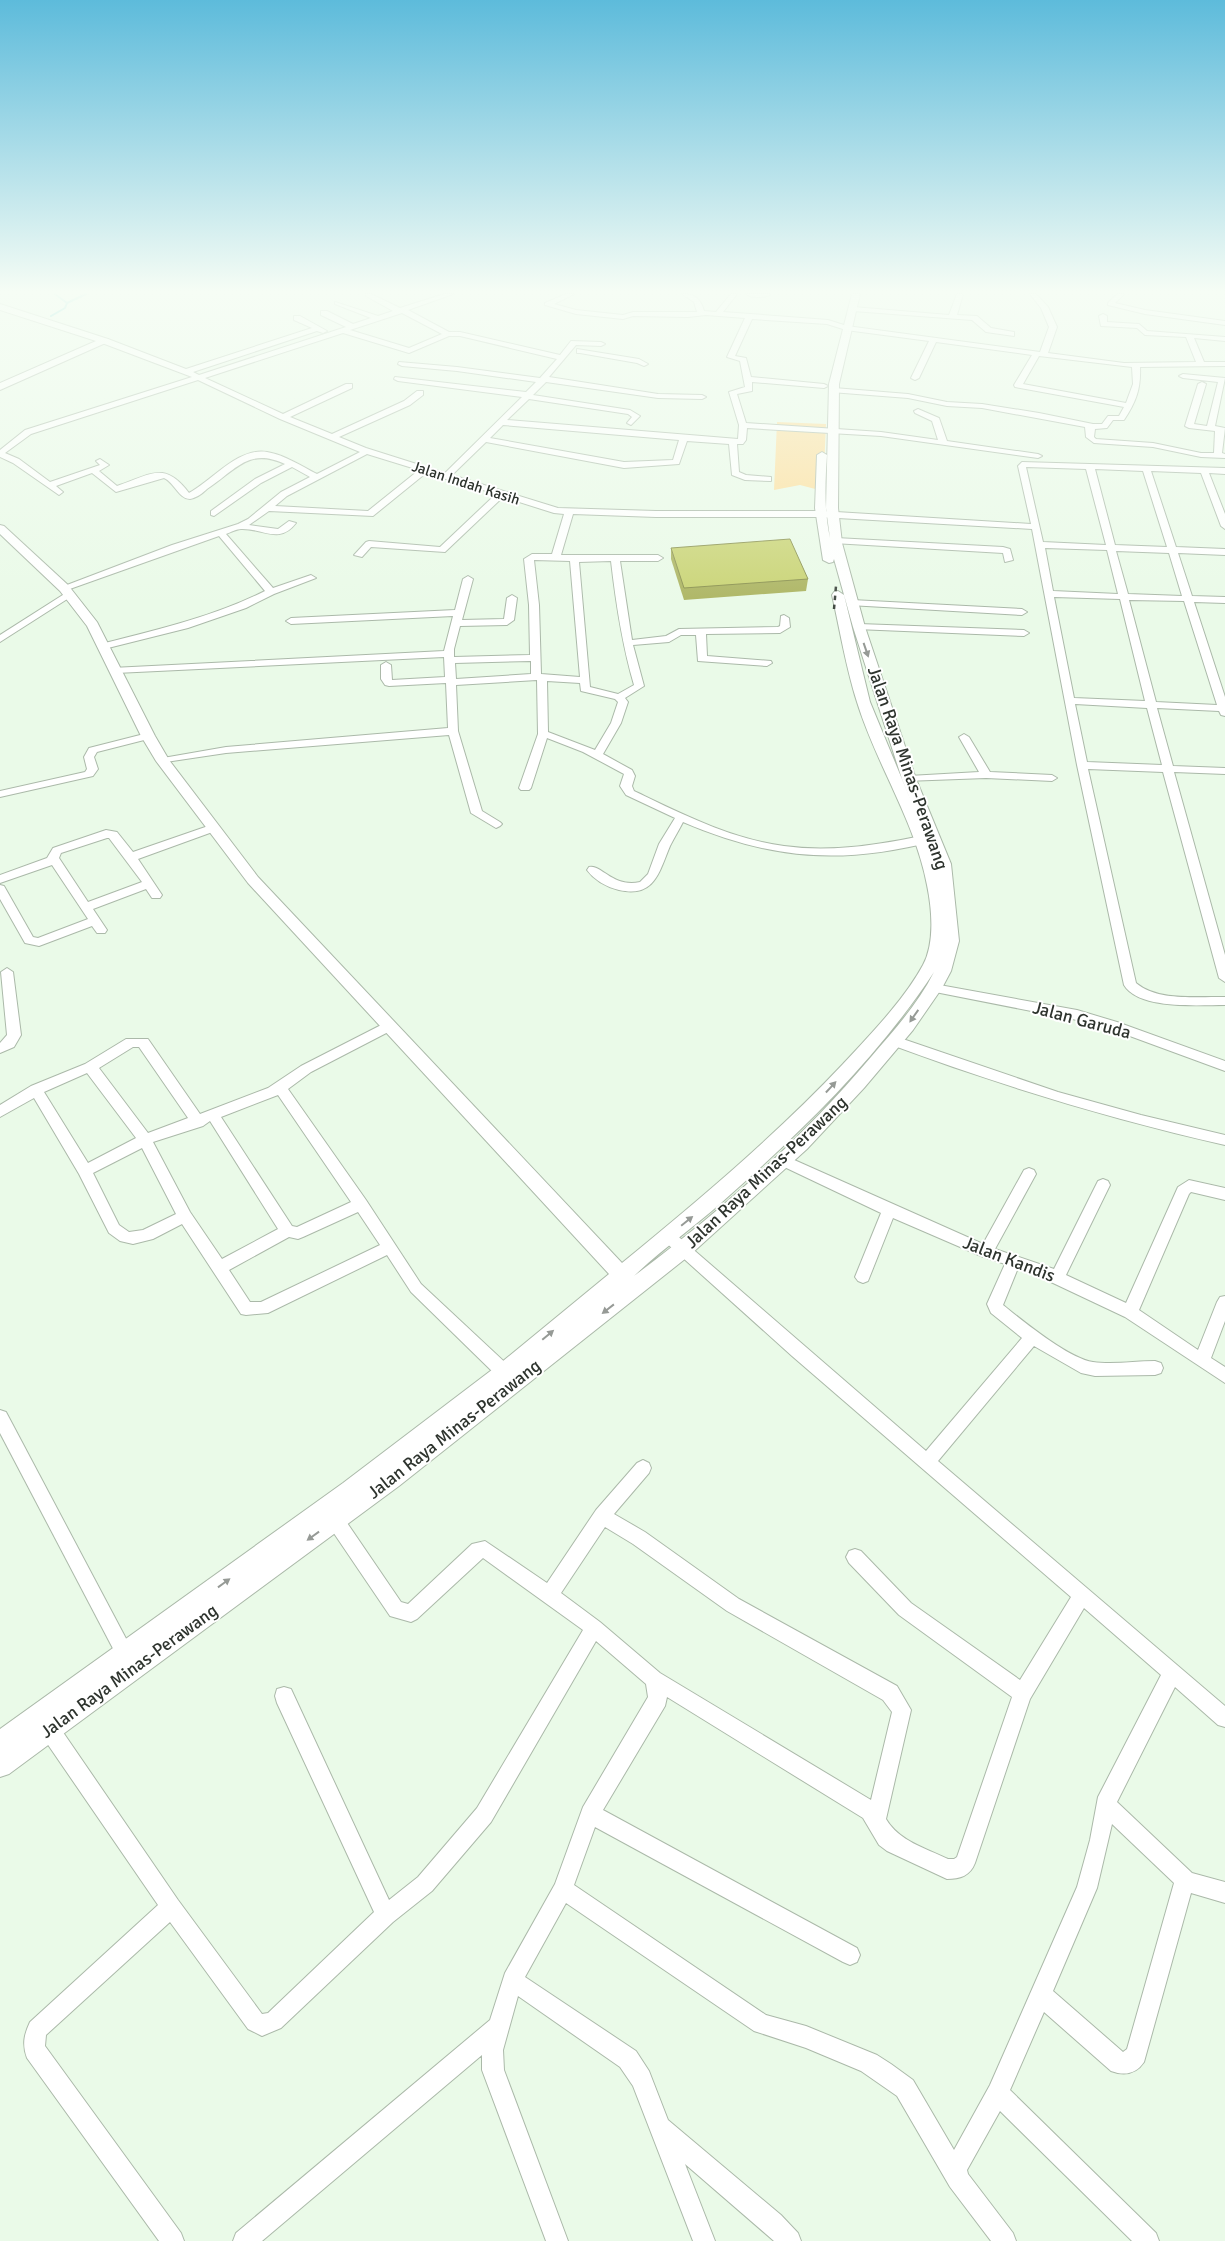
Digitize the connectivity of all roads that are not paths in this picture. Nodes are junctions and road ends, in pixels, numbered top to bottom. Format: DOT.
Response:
graph roads {
  1 [pos="133,399"];
  2 [pos="245,399"];
  3 [pos="322,399"];
  4 [pos="413,399"];
  5 [pos="525,399"];
  6 [pos="544,399"];
  7 [pos="735,399"];
  8 [pos="829,399"];
  9 [pos="920,399"];
  10 [pos="1088,399"];
  11 [pos="1132,399"];
  12 [pos="1197,399"];
  13 [pos="1221,399"];
  14 [pos="1129,406"];
  15 [pos="918,411"];
  16 [pos="283,417"];
  17 [pos="502,422"];
  18 [pos="631,423"];
  19 [pos="743,425"];
  20 [pos="1091,427"];
  21 [pos="1218,429"];
  22 [pos="828,430"];
  23 [pos="332,437"];
  24 [pos="684,438"];
  25 [pos="485,439"];
  26 [pos="943,442"];
  27 [pos="733,443"];
  28 [pos="367,451"];
  29 [pos="0,454"];
  30 [pos="1038,456"];
  31 [pos="1222,456"];
  32 [pos="100,461"];
  33 [pos="290,465"];
  34 [pos="1090,466"];
  35 [pos="1146,468"];
  36 [pos="424,470"];
  37 [pos="1204,470"];
  38 [pos="94,471"];
  39 [pos="1225,471"];
  40 [pos="315,476"];
  41 [pos="446,478"];
  42 [pos="768,479"];
  43 [pos="49,485"];
  44 [pos="59,492"];
  45 [pos="501,494"];
  46 [pos="267,508"];
  47 [pos="569,512"];
  48 [pos="214,513"];
  49 [pos="826,515"];
  50 [pos="292,523"];
  51 [pos="241,526"];
  52 [pos="1036,526"];
  53 [pos="1225,526"];
  54 [pos="0,528"];
  55 [pos="220,532"];
  56 [pos="836,541"];
  57 [pos="1040,545"];
  58 [pos="1111,548"];
  59 [pos="1173,550"];
  60 [pos="1225,552"];
  61 [pos="359,556"];
  62 [pos="556,557"];
  63 [pos="615,558"];
  64 [pos="658,558"];
  65 [pos="574,559"];
  66 [pos="1008,560"];
  67 [pos="311,578"];
  68 [pos="468,579"];
  69 [pos="66,591"];
  70 [pos="271,592"];
  71 [pos="1049,594"];
  72 [pos="1123,596"];
  73 [pos="512,598"];
  74 [pos="1189,599"];
  75 [pos="1225,600"];
  76 [pos="852,603"];
  77 [pos="1022,612"];
  78 [pos="458,618"];
  79 [pos="784,618"];
  80 [pos="291,621"];
  81 [pos="859,627"];
  82 [pos="702,631"];
  83 [pos="1024,633"];
  84 [pos="0,639"];
  85 [pos="627,643"];
  86 [pos="104,646"];
  87 [pos="450,657"];
  88 [pos="535,658"];
  89 [pos="767,663"];
  90 [pos="386,665"];
  91 [pos="116,670"];
  92 [pos="539,677"];
  93 [pos="585,680"];
  94 [pos="451,681"];
  95 [pos="618,697"];
  96 [pos="1070,701"];
  97 [pos="1151,704"];
  98 [pos="1224,710"];
  99 [pos="453,730"];
  100 [pos="543,734"];
  101 [pos="148,736"];
  102 [pos="964,737"];
  103 [pos="597,755"];
  104 [pos="163,761"];
  105 [pos="1082,765"];
  106 [pos="1168,769"];
  107 [pos="1225,771"];
  108 [pos="986,775"];
  109 [pos="1052,778"];
  110 [pos="909,779"];
  111 [pos="525,788"];
  112 [pos="0,794"];
  113 [pos="681,817"];
  114 [pos="496,824"];
  115 [pos="214,828"];
  116 [pos="928,838"];
  117 [pos="131,857"];
  118 [pos="54,860"];
  119 [pos="593,870"];
  120 [pos="0,879"];
  121 [pos="148,884"];
  122 [pos="0,889"];
  123 [pos="156,896"];
  124 [pos="86,908"];
  125 [pos="7,972"];
  126 [pos="1225,978"];
  127 [pos="934,988"];
  128 [pos="1225,1001"];
  129 [pos="389,1026"];
  130 [pos="894,1042"];
  131 [pos="0,1048"];
  132 [pos="1225,1066"];
  133 [pos="89,1068"];
  134 [pos="280,1088"];
  135 [pos="36,1090"];
  136 [pos="0,1112"];
  137 [pos="213,1115"];
  138 [pos="198,1122"];
  139 [pos="145,1140"];
  140 [pos="1225,1140"];
  141 [pos="783,1160"];
  142 [pos="85,1171"];
  143 [pos="1029,1174"];
  144 [pos="1103,1185"];
  145 [pos="1225,1194"];
  146 [pos="360,1204"];
  147 [pos="889,1210"];
  148 [pos="185,1216"];
  149 [pos="287,1231"];
  150 [pos="668,1236"];
  151 [pos="390,1246"];
  152 [pos="683,1250"];
  153 [pos="986,1252"];
  154 [pos="1014,1262"];
  155 [pos="219,1268"];
  156 [pos="620,1274"];
  157 [pos="863,1277"];
  158 [pos="1057,1278"];
  159 [pos="634,1287"];
  160 [pos="1225,1302"];
  161 [pos="1130,1312"];
  162 [pos="1032,1337"];
  163 [pos="1202,1360"];
  164 [pos="1154,1368"];
  165 [pos="504,1372"];
  166 [pos="1225,1376"];
  167 [pos="0,1417"];
  168 [pos="928,1461"];
  169 [pos="643,1468"];
  170 [pos="602,1516"];
  171 [pos="335,1520"];
  172 [pos="855,1557"];
  173 [pos="549,1595"];
  174 [pos="1082,1595"];
  175 [pos="594,1628"];
  176 [pos="125,1654"];
  177 [pos="1172,1673"];
  178 [pos="654,1679"];
  179 [pos="1022,1694"];
  180 [pos="284,1696"];
  181 [pos="1225,1718"];
  182 [pos="49,1729"];
  183 [pos="0,1744"];
  184 [pos="0,1764"];
  185 [pos="1105,1804"];
  186 [pos="590,1814"];
  187 [pos="876,1819"];
  188 [pos="1185,1880"];
  189 [pos="563,1889"];
  190 [pos="1225,1894"];
  191 [pos="171,1907"];
  192 [pos="386,1914"];
  193 [pos="850,1955"];
  194 [pos="512,1980"];
  195 [pos="1040,1995"];
  196 [pos="497,2028"];
  197 [pos="998,2093"];
  198 [pos="659,2127"];
  199 [pos="958,2179"];
  200 [pos="553,2239"];
  201 [pos="173,2241"];
  202 [pos="244,2241"];
  203 [pos="704,2241"];
  204 [pos="790,2241"];
  205 [pos="1005,2241"];
  206 [pos="1148,2241"];
  1 -- 29 [label="street"];
  2 -- 16 [label="street, Jalan Indah Kasih"];
  3 -- 16 [label="street"];
  4 -- 23 [label="street"];
  5 -- 17 [label="street"];
  6 -- 18 [label="street"];
  7 -- 19 [label="street"];
  8 -- 22 [label="main road, Jalan Raya Minas-Perawang"];
  9 -- 20 [label="street"];
  10 -- 14 [label="street"];
  11 -- 14 [label="street"];
  12 -- 21 [label="street"];
  13 -- 21 [label="street"];
  14 -- 20 [label="street"];
  15 -- 26 [label="street"];
  16 -- 23 [label="street, Jalan Indah Kasih"];
  17 -- 24 [label="street"];
  17 -- 25 [label="street"];
  19 -- 22 [label="street"];
  19 -- 27 [label="street"];
  20 -- 31 [label="street"];
  21 -- 31 [label="street"];
  22 -- 26 [label="street"];
  22 -- 49 [label="main road, Jalan Raya Minas-Perawang"];
  23 -- 28 [label="street, Jalan Indah Kasih"];
  24 -- 25 [label="street"];
  24 -- 27 [label="street"];
  25 -- 41 [label="street"];
  26 -- 30 [label="street"];
  27 -- 42 [label="street"];
  28 -- 36 [label="street, Jalan Indah Kasih"];
  28 -- 40 [label="street"];
  29 -- 43 [label="street"];
  32 -- 38 [label="street"];
  33 -- 38 [label="street"];
  33 -- 40 [label="street"];
  33 -- 48 [label="street"];
  34 -- 35 [label="street"];
  34 -- 52 [label="street"];
  34 -- 58 [label="street"];
  35 -- 37 [label="street"];
  35 -- 59 [label="street"];
  36 -- 41 [label="street, Jalan Indah Kasih"];
  36 -- 46 [label="street"];
  37 -- 39 [label="street"];
  37 -- 53 [label="street"];
  38 -- 43 [label="street"];
  40 -- 46 [label="street"];
  41 -- 45 [label="street, Jalan Indah Kasih"];
  43 -- 44 [label="street"];
  45 -- 47 [label="street, Jalan Indah Kasih"];
  45 -- 61 [label="street"];
  46 -- 51 [label="street"];
  47 -- 49 [label="street, Jalan Indah Kasih"];
  47 -- 62 [label="street"];
  49 -- 52 [label="street, Jalan Indah Kasih"];
  49 -- 56 [label="main road, Jalan Raya Minas-Perawang"];
  49 -- 116 [label="main road, Jalan Raya Minas-Perawang"];
  50 -- 51 [label="street"];
  51 -- 55 [label="street"];
  52 -- 57 [label="street"];
  54 -- 69 [label="main road"];
  55 -- 69 [label="street"];
  55 -- 70 [label="street"];
  56 -- 66 [label="street"];
  56 -- 76 [label="main road, Jalan Raya Minas-Perawang"];
  57 -- 58 [label="street"];
  57 -- 71 [label="street"];
  58 -- 59 [label="street"];
  58 -- 72 [label="street"];
  59 -- 60 [label="street"];
  59 -- 74 [label="street"];
  62 -- 65 [label="street"];
  62 -- 88 [label="street"];
  63 -- 64 [label="street"];
  63 -- 65 [label="street"];
  63 -- 85 [label="street"];
  65 -- 93 [label="street"];
  67 -- 70 [label="street"];
  68 -- 78 [label="street"];
  69 -- 84 [label="street"];
  69 -- 86 [label="main road"];
  70 -- 86 [label="street"];
  71 -- 72 [label="street"];
  71 -- 96 [label="street"];
  72 -- 74 [label="street"];
  72 -- 97 [label="street"];
  73 -- 78 [label="street"];
  74 -- 75 [label="street"];
  74 -- 98 [label="street"];
  76 -- 77 [label="street"];
  76 -- 81 [label="main road, Jalan Raya Minas-Perawang"];
  78 -- 80 [label="street"];
  78 -- 87 [label="street"];
  79 -- 82 [label="street"];
  81 -- 83 [label="street"];
  81 -- 110 [label="main road, Jalan Raya Minas-Perawang, one-way"];
  82 -- 85 [label="street"];
  82 -- 89 [label="street"];
  85 -- 95 [label="street"];
  86 -- 91 [label="main road"];
  87 -- 88 [label="street"];
  87 -- 91 [label="street"];
  87 -- 94 [label="street"];
  88 -- 92 [label="street"];
  90 -- 94 [label="street"];
  91 -- 101 [label="main road"];
  92 -- 93 [label="street"];
  92 -- 94 [label="street"];
  92 -- 100 [label="street"];
  93 -- 95 [label="street"];
  94 -- 99 [label="street"];
  95 -- 103 [label="street"];
  96 -- 97 [label="street"];
  96 -- 105 [label="street"];
  97 -- 98 [label="street"];
  97 -- 106 [label="street"];
  99 -- 104 [label="street"];
  99 -- 114 [label="street"];
  100 -- 103 [label="street"];
  100 -- 111 [label="street"];
  101 -- 104 [label="main road"];
  101 -- 112 [label="street"];
  102 -- 108 [label="street"];
  103 -- 113 [label="street"];
  104 -- 115 [label="main road"];
  105 -- 106 [label="street"];
  105 -- 128 [label="street"];
  106 -- 107 [label="street"];
  106 -- 126 [label="street"];
  108 -- 109 [label="street"];
  108 -- 110 [label="street"];
  110 -- 116 [label="main road, Jalan Raya Minas-Perawang"];
  113 -- 116 [label="street"];
  113 -- 119 [label="street"];
  115 -- 117 [label="street"];
  115 -- 129 [label="main road"];
  116 -- 127 [label="main road, Jalan Raya Minas-Perawang"];
  150 -- 116 [label="main road, Jalan Raya Minas-Perawang, one-way"];
  117 -- 118 [label="street"];
  117 -- 121 [label="street"];
  118 -- 120 [label="street"];
  118 -- 124 [label="street"];
  121 -- 123 [label="street"];
  121 -- 124 [label="street"];
  122 -- 124 [label="street"];
  125 -- 131 [label="street"];
  127 -- 130 [label="main road, Jalan Raya Minas-Perawang, one-way"];
  127 -- 132 [label="street, Jalan Garuda"];
  129 -- 134 [label="street"];
  129 -- 156 [label="main road"];
  130 -- 140 [label="street"];
  130 -- 141 [label="main road, Jalan Raya Minas-Perawang"];
  133 -- 135 [label="street"];
  133 -- 138 [label="street"];
  133 -- 139 [label="street"];
  134 -- 137 [label="street"];
  134 -- 146 [label="street"];
  135 -- 136 [label="street"];
  135 -- 142 [label="street"];
  137 -- 138 [label="street"];
  137 -- 149 [label="street"];
  138 -- 139 [label="street"];
  139 -- 142 [label="street"];
  139 -- 148 [label="street"];
  141 -- 147 [label="street, Jalan Kandis"];
  141 -- 152 [label="main road, Jalan Raya Minas-Perawang"];
  142 -- 148 [label="street"];
  143 -- 153 [label="street"];
  144 -- 158 [label="street"];
  145 -- 161 [label="street"];
  146 -- 149 [label="street"];
  146 -- 151 [label="street"];
  147 -- 153 [label="street, Jalan Kandis"];
  147 -- 157 [label="street"];
  148 -- 155 [label="street"];
  149 -- 155 [label="street"];
  150 -- 152 [label="street"];
  150 -- 156 [label="main road, Jalan Raya Minas-Perawang"];
  151 -- 155 [label="street"];
  151 -- 165 [label="street"];
  152 -- 159 [label="main road, Jalan Raya Minas-Perawang"];
  152 -- 168 [label="street"];
  153 -- 154 [label="street, Jalan Kandis"];
  154 -- 158 [label="street, Jalan Kandis"];
  154 -- 162 [label="street"];
  156 -- 159 [label="main road"];
  165 -- 156 [label="main road, Jalan Raya Minas-Perawang, one-way"];
  158 -- 161 [label="street, Jalan Kandis"];
  159 -- 171 [label="main road, Jalan Raya Minas-Perawang, one-way"];
  160 -- 163 [label="street"];
  161 -- 163 [label="street, Jalan Kandis"];
  162 -- 164 [label="street"];
  162 -- 168 [label="street"];
  163 -- 166 [label="street, Jalan Kandis"];
  176 -- 165 [label="main road, Jalan Raya Minas-Perawang, one-way"];
  167 -- 176 [label="street"];
  168 -- 174 [label="street"];
  169 -- 170 [label="street"];
  170 -- 173 [label="street"];
  170 -- 187 [label="street"];
  171 -- 173 [label="street"];
  171 -- 182 [label="main road, Jalan Raya Minas-Perawang, one-way"];
  172 -- 179 [label="street"];
  173 -- 175 [label="street"];
  174 -- 177 [label="street"];
  174 -- 179 [label="street"];
  175 -- 178 [label="street"];
  175 -- 192 [label="street"];
  176 -- 183 [label="main road, Jalan Raya Minas-Perawang"];
  177 -- 181 [label="street"];
  177 -- 185 [label="street"];
  178 -- 186 [label="street"];
  178 -- 187 [label="street"];
  179 -- 187 [label="street"];
  180 -- 192 [label="street"];
  182 -- 184 [label="main road, Jalan Raya Minas-Perawang"];
  182 -- 191 [label="street"];
  185 -- 188 [label="street"];
  185 -- 195 [label="street"];
  186 -- 189 [label="street"];
  186 -- 193 [label="street"];
  188 -- 190 [label="street"];
  188 -- 195 [label="street"];
  189 -- 194 [label="street"];
  189 -- 199 [label="street"];
  191 -- 192 [label="street"];
  191 -- 201 [label="street"];
  194 -- 196 [label="street"];
  194 -- 198 [label="street"];
  195 -- 197 [label="street"];
  196 -- 200 [label="street"];
  196 -- 202 [label="street"];
  197 -- 199 [label="street"];
  197 -- 206 [label="street"];
  198 -- 203 [label="street"];
  198 -- 204 [label="street"];
  199 -- 205 [label="street"];
}
